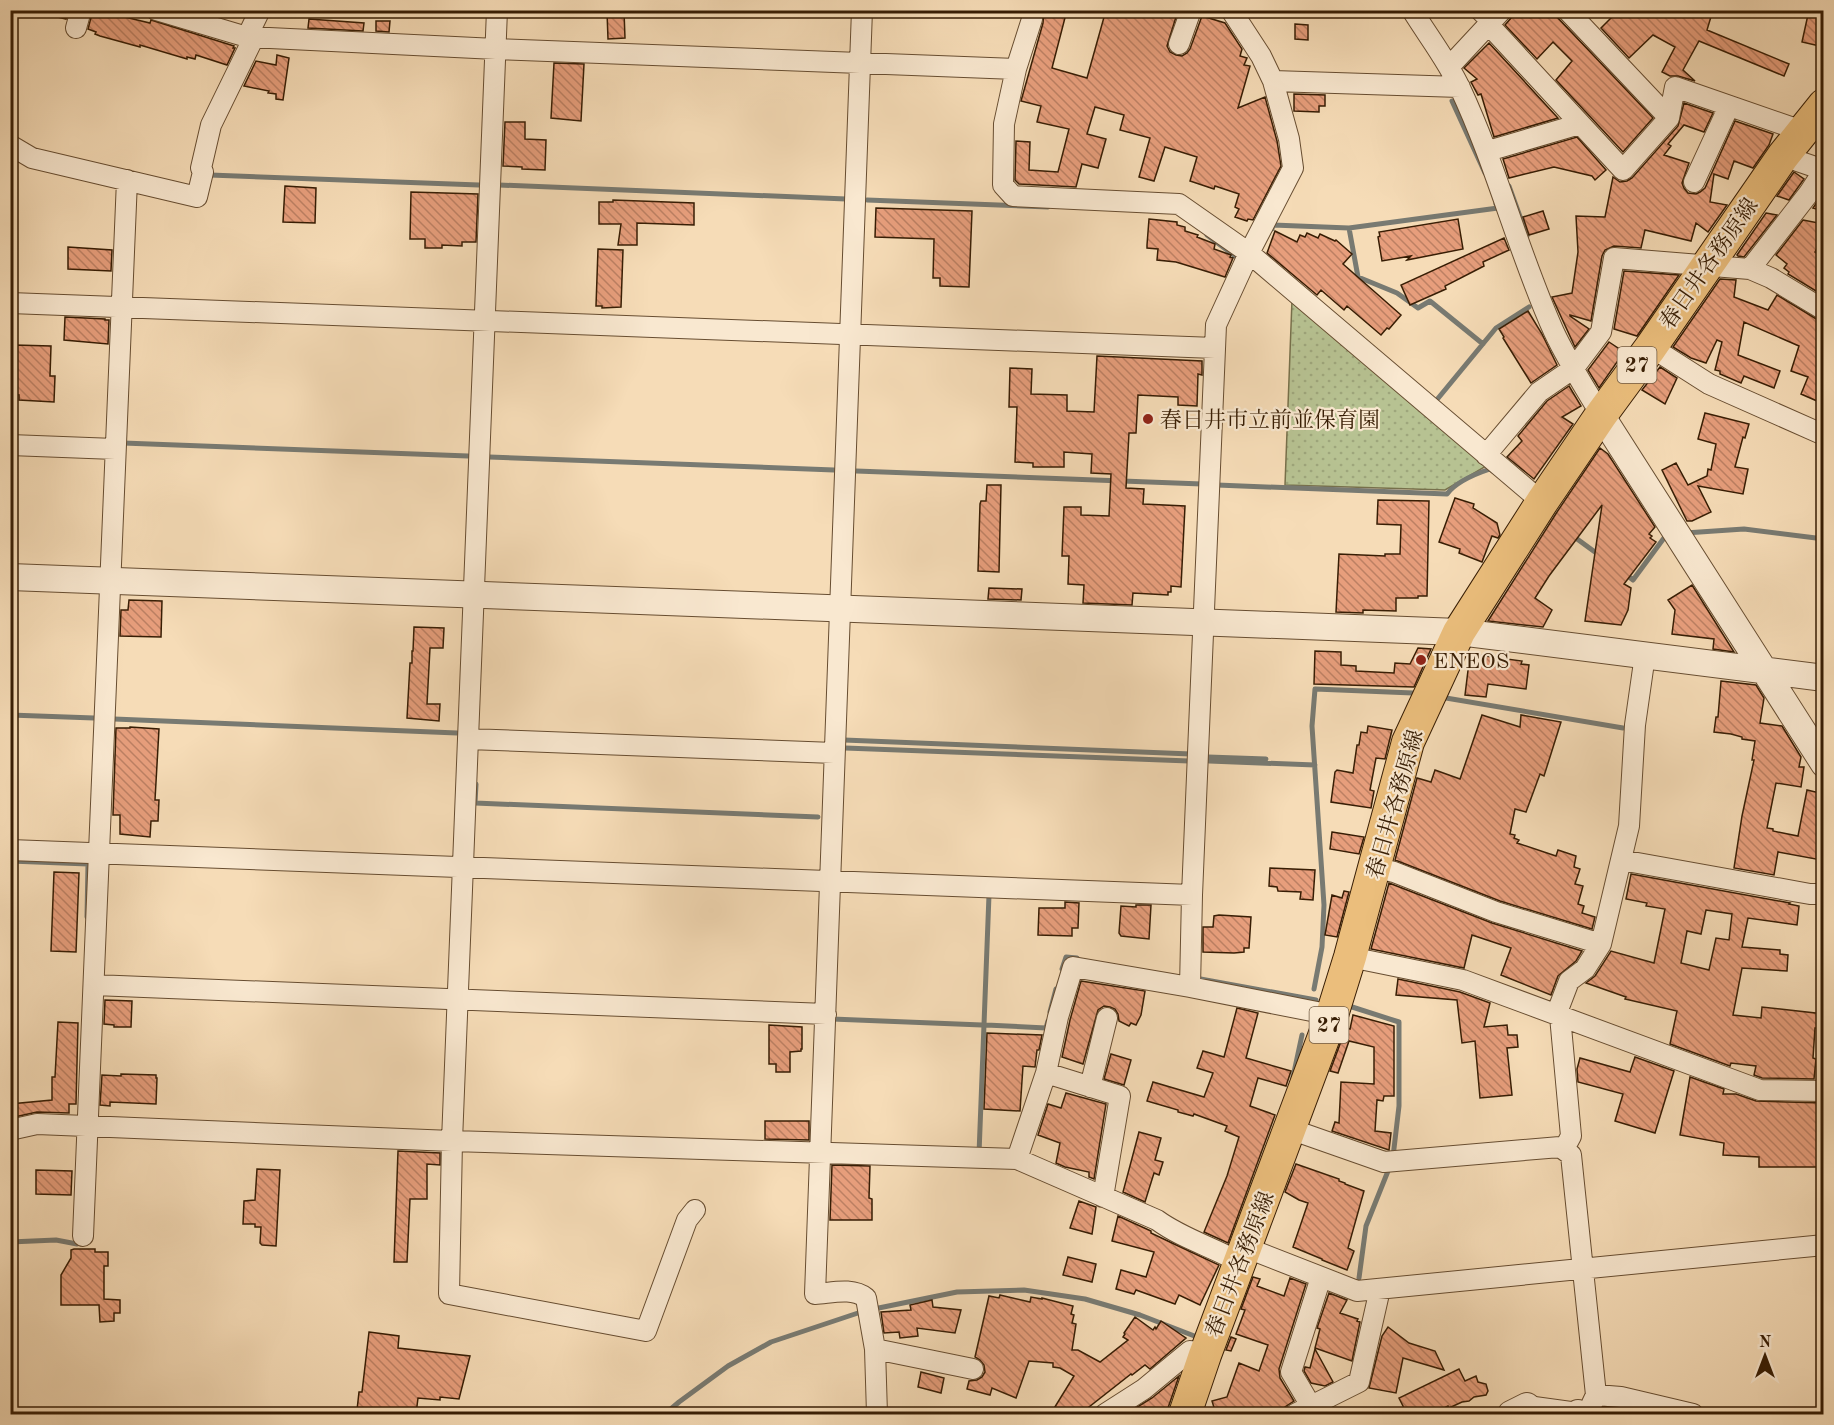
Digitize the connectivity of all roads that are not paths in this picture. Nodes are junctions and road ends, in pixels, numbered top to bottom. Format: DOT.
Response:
graph roads {
  1 [pos="156,10"];
  2 [pos="260,10"];
  3 [pos="496,10"];
  4 [pos="862,10"];
  5 [pos="1032,10"];
  6 [pos="1191,10"];
  7 [pos="1231,10"];
  8 [pos="1412,10"];
  9 [pos="1567,10"];
  10 [pos="180,14"];
  11 [pos="1490,15"];
  12 [pos="250,37"];
  13 [pos="1179,44"];
  14 [pos="496,49"];
  15 [pos="860,63"];
  16 [pos="1449,67"];
  17 [pos="1016,69"];
  18 [pos="1273,81"];
  19 [pos="1460,87"];
  20 [pos="1824,105"];
  21 [pos="1729,106"];
  22 [pos="1669,118"];
  23 [pos="1580,124"];
  24 [pos="1802,131"];
  25 [pos="10,145"];
  26 [pos="1488,151"];
  27 [pos="1783,156"];
  28 [pos="128,180"];
  29 [pos="1694,182"];
  30 [pos="1249,253"];
  31 [pos="1705,267"];
  32 [pos="1750,269"];
  33 [pos="10,303"];
  34 [pos="122,306"];
  35 [pos="1824,310"];
  36 [pos="484,321"];
  37 [pos="850,336"];
  38 [pos="1651,347"];
  39 [pos="1215,348"];
  40 [pos="1574,368"];
  41 [pos="1601,415"];
  42 [pos="1824,435"];
  43 [pos="10,445"];
  44 [pos="116,449"];
  45 [pos="1486,455"];
  46 [pos="1542,502"];
  47 [pos="10,577"];
  48 [pos="110,580"];
  49 [pos="474,594"];
  50 [pos="840,609"];
  51 [pos="1204,622"];
  52 [pos="1459,632"];
  53 [pos="1645,655"];
  54 [pos="1764,671"];
  55 [pos="1824,678"];
  56 [pos="468,739"];
  57 [pos="834,753"];
  58 [pos="1824,764"];
  59 [pos="10,850"];
  60 [pos="99,854"];
  61 [pos="1621,860"];
  62 [pos="1374,867"];
  63 [pos="463,869"];
  64 [pos="830,882"];
  65 [pos="1824,894"];
  66 [pos="1192,896"];
  67 [pos="1601,944"];
  68 [pos="1350,957"];
  69 [pos="94,985"];
  70 [pos="1191,987"];
  71 [pos="458,1000"];
  72 [pos="826,1014"];
  73 [pos="1332,1015"];
  74 [pos="1558,1016"];
  75 [pos="1107,1018"];
  76 [pos="1046,1073"];
  77 [pos="1090,1087"];
  78 [pos="1824,1091"];
  79 [pos="89,1126"];
  80 [pos="1290,1129"];
  81 [pos="10,1130"];
  82 [pos="452,1141"];
  83 [pos="1564,1149"];
  84 [pos="821,1154"];
  85 [pos="1017,1159"];
  86 [pos="1103,1197"];
  87 [pos="695,1210"];
  88 [pos="83,1236"];
  89 [pos="1824,1245"];
  90 [pos="1244,1255"];
  91 [pos="1582,1269"];
  92 [pos="1321,1277"];
  93 [pos="1380,1289"];
  94 [pos="875,1349"];
  95 [pos="1205,1355"];
  96 [pos="974,1369"];
  97 [pos="1596,1395"];
  98 [pos="1303,1411"];
  99 [pos="1519,1411"];
  100 [pos="1188,1412"];
  101 [pos="877,1414"];
  102 [pos="1105,1414"];
  103 [pos="1578,1414"];
  104 [pos="1693,1414"];
  1 -- 10 [label="street"];
  2 -- 12 [label="street"];
  3 -- 14 [label="street"];
  4 -- 15 [label="street"];
  5 -- 17 [label="street"];
  6 -- 13 [label="street"];
  7 -- 18 [label="street"];
  8 -- 16 [label="street"];
  9 -- 22 [label="street"];
  10 -- 12 [label="street"];
  11 -- 16 [label="street"];
  11 -- 23 [label="street"];
  12 -- 14 [label="street"];
  12 -- 28 [label="street"];
  14 -- 15 [label="street"];
  14 -- 36 [label="street"];
  15 -- 17 [label="street"];
  15 -- 37 [label="street"];
  16 -- 19 [label="street"];
  17 -- 30 [label="street"];
  18 -- 19 [label="street"];
  18 -- 30 [label="street"];
  19 -- 26 [label="street"];
  20 -- 24 [label="main road, 春日井各務原線 / 27"];
  21 -- 22 [label="street"];
  21 -- 24 [label="street"];
  21 -- 29 [label="street"];
  22 -- 23 [label="street"];
  23 -- 26 [label="street"];
  24 -- 27 [label="main road, 春日井各務原線 / 27"];
  25 -- 28 [label="street"];
  26 -- 40 [label="street"];
  27 -- 31 [label="main road, 春日井各務原線 / 27"];
  27 -- 32 [label="street"];
  28 -- 34 [label="street"];
  30 -- 39 [label="street"];
  30 -- 45 [label="street"];
  31 -- 32 [label="street"];
  31 -- 38 [label="main road, 春日井各務原線 / 27"];
  31 -- 40 [label="street"];
  32 -- 35 [label="street"];
  33 -- 34 [label="street"];
  34 -- 36 [label="street"];
  34 -- 44 [label="street"];
  36 -- 37 [label="street"];
  36 -- 49 [label="street"];
  37 -- 39 [label="street"];
  37 -- 50 [label="street"];
  38 -- 41 [label="main road, 春日井各務原線 / 27"];
  38 -- 42 [label="street"];
  39 -- 51 [label="street"];
  40 -- 41 [label="street"];
  40 -- 45 [label="street"];
  41 -- 46 [label="main road, 春日井各務原線 / 27"];
  41 -- 54 [label="street"];
  43 -- 44 [label="street"];
  44 -- 48 [label="street"];
  45 -- 46 [label="street"];
  46 -- 52 [label="main road, 春日井各務原線 / 27"];
  47 -- 48 [label="street"];
  48 -- 49 [label="street"];
  48 -- 60 [label="street"];
  49 -- 50 [label="street"];
  49 -- 56 [label="street"];
  50 -- 51 [label="street"];
  50 -- 57 [label="street"];
  51 -- 52 [label="street"];
  51 -- 66 [label="street"];
  52 -- 53 [label="street"];
  52 -- 62 [label="main road, 春日井各務原線 / 27"];
  53 -- 54 [label="street"];
  53 -- 61 [label="street"];
  54 -- 55 [label="street"];
  54 -- 58 [label="street"];
  56 -- 57 [label="street"];
  56 -- 63 [label="street"];
  57 -- 64 [label="street"];
  59 -- 60 [label="street"];
  60 -- 63 [label="street"];
  60 -- 69 [label="street"];
  61 -- 65 [label="street"];
  61 -- 67 [label="street"];
  62 -- 67 [label="street"];
  62 -- 68 [label="main road, 春日井各務原線 / 27"];
  63 -- 64 [label="street"];
  63 -- 71 [label="street"];
  64 -- 66 [label="street"];
  64 -- 72 [label="street"];
  66 -- 70 [label="street"];
  67 -- 74 [label="street"];
  68 -- 73 [label="main road, 春日井各務原線 / 27"];
  68 -- 74 [label="street"];
  69 -- 71 [label="street"];
  69 -- 79 [label="street"];
  70 -- 73 [label="street"];
  70 -- 76 [label="street"];
  71 -- 72 [label="street"];
  71 -- 82 [label="street"];
  72 -- 84 [label="street"];
  73 -- 80 [label="main road, 春日井各務原線 / 27"];
  74 -- 78 [label="street"];
  74 -- 83 [label="street"];
  75 -- 77 [label="street"];
  76 -- 77 [label="street"];
  76 -- 85 [label="street"];
  77 -- 86 [label="street"];
  79 -- 81 [label="street"];
  79 -- 82 [label="street"];
  79 -- 88 [label="street"];
  80 -- 83 [label="street"];
  80 -- 90 [label="main road, 春日井各務原線 / 27"];
  82 -- 84 [label="street"];
  82 -- 87 [label="street"];
  83 -- 91 [label="street"];
  84 -- 85 [label="street"];
  84 -- 94 [label="street"];
  85 -- 86 [label="street"];
  86 -- 90 [label="street"];
  89 -- 91 [label="street"];
  90 -- 92 [label="street"];
  90 -- 95 [label="main road, 春日井各務原線 / 27"];
  91 -- 93 [label="street"];
  91 -- 97 [label="street"];
  92 -- 93 [label="street"];
  92 -- 98 [label="street"];
  93 -- 98 [label="street"];
  94 -- 96 [label="street"];
  94 -- 101 [label="street"];
  95 -- 100 [label="main road, 春日井各務原線 / 27"];
  95 -- 102 [label="street"];
  97 -- 103 [label="street"];
  97 -- 104 [label="street"];
  99 -- 103 [label="street"];
}
